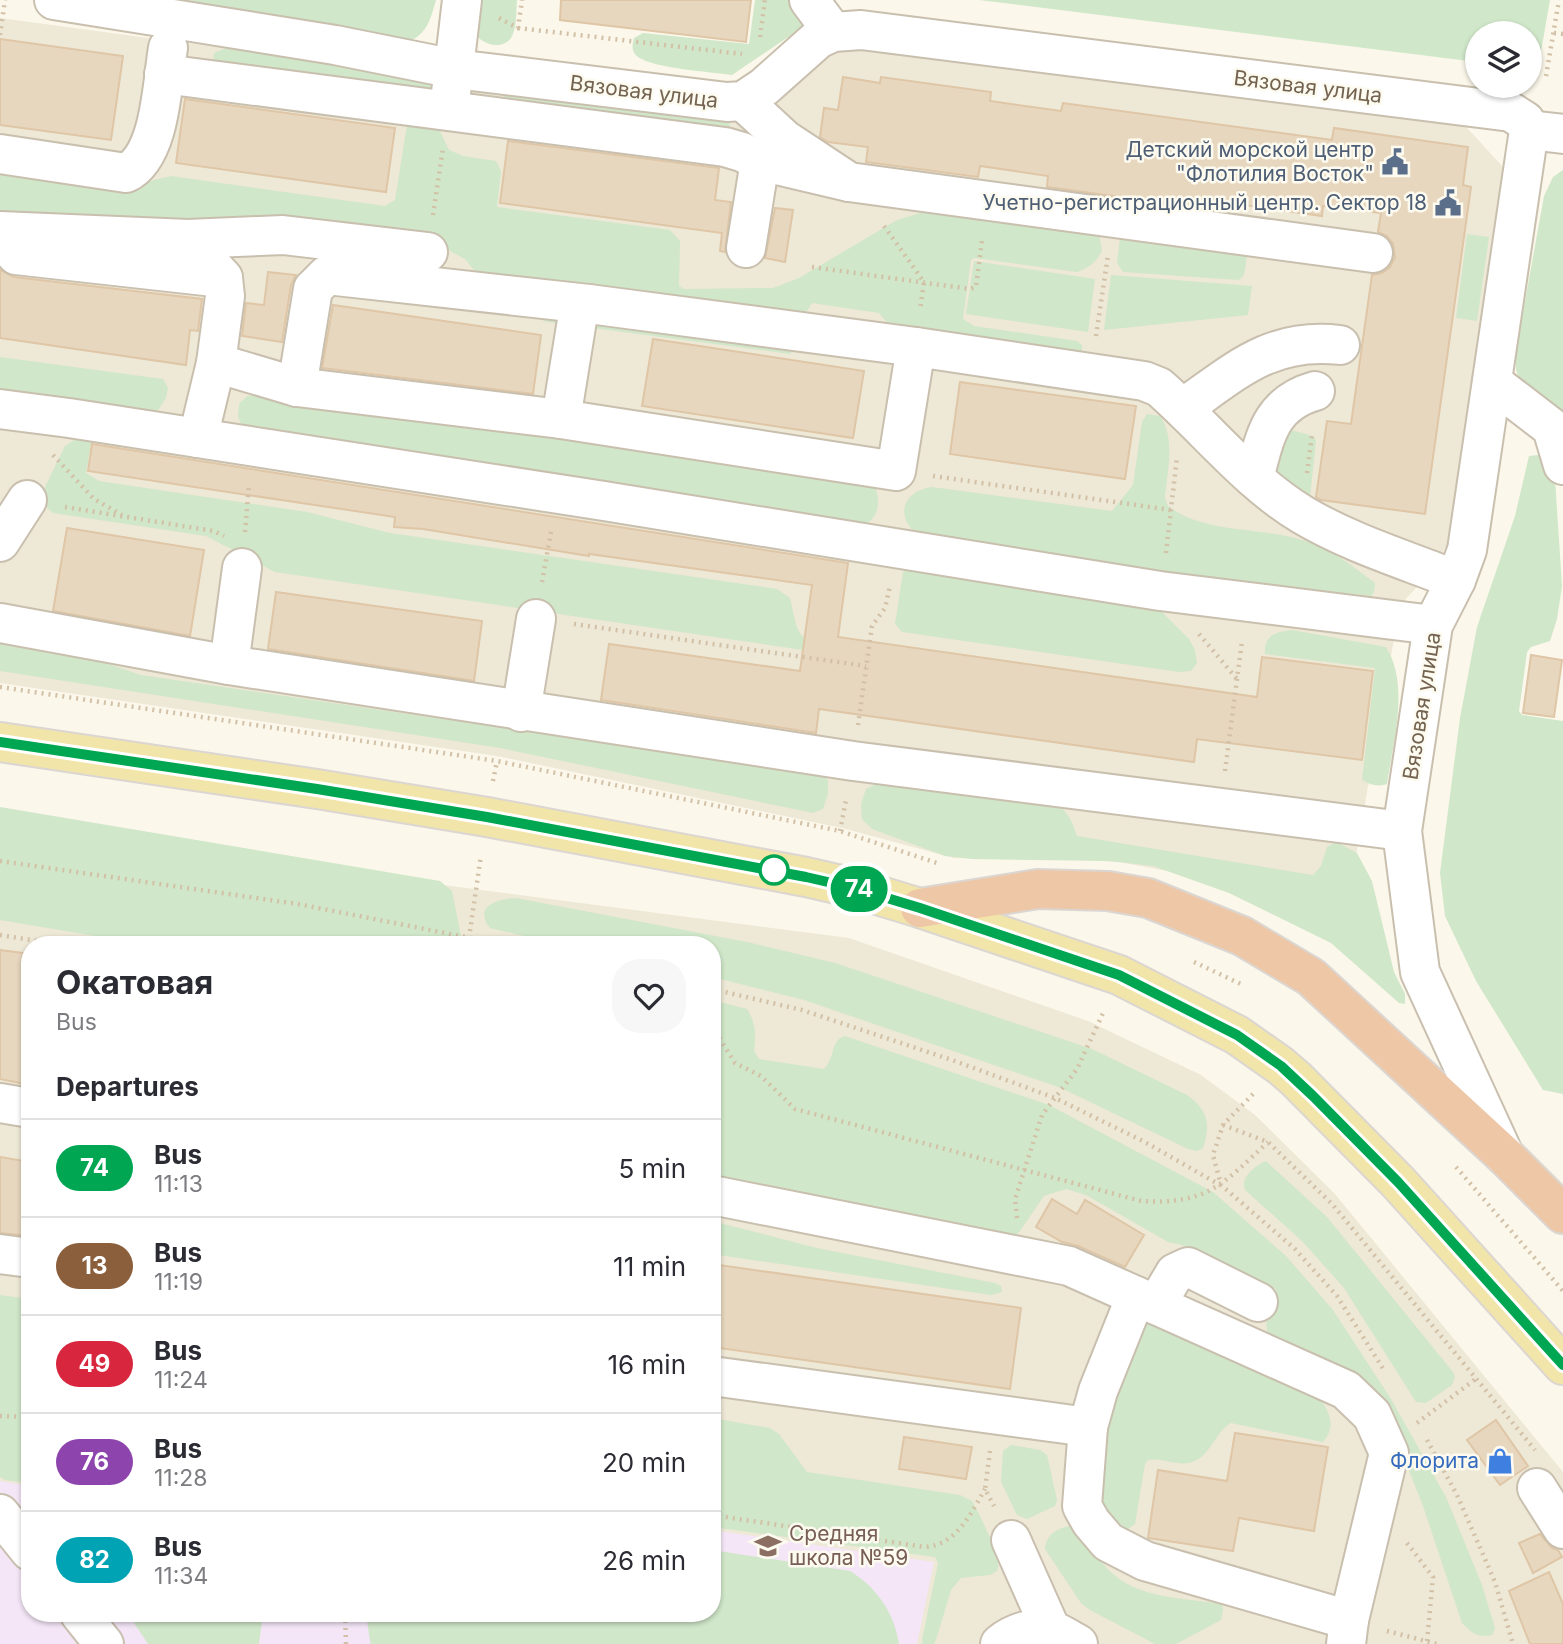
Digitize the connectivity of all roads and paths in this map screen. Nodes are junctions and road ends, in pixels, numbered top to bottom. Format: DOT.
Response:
graph roads {
  1 [pos="5,0"];
  2 [pos="54,0"];
  3 [pos="462,0"];
  4 [pos="765,0"];
  5 [pos="809,0"];
  6 [pos="1559,0"];
  7 [pos="172,20"];
  8 [pos="518,29"];
  9 [pos="833,32"];
  10 [pos="1554,33"];
  11 [pos="1563,34"];
  12 [pos="0,35"];
  13 [pos="758,47"];
  14 [pos="747,55"];
  15 [pos="455,69"];
  16 [pos="164,74"];
  17 [pos="1546,76"];
  18 [pos="743,101"];
  19 [pos="448,112"];
  20 [pos="1546,132"];
  21 [pos="0,154"];
  22 [pos="760,161"];
  23 [pos="849,181"];
  24 [pos="0,231"];
  25 [pos="188,239"];
  26 [pos="746,248"];
  27 [pos="428,252"];
  28 [pos="0,253"];
  29 [pos="1373,253"];
  30 [pos="979,262"];
  31 [pos="812,267"];
  32 [pos="1105,277"];
  33 [pos="223,278"];
  34 [pos="924,282"];
  35 [pos="589,304"];
  36 [pos="1096,337"];
  37 [pos="1340,345"];
  38 [pos="916,347"];
  39 [pos="216,363"];
  40 [pos="1492,382"];
  41 [pos="297,387"];
  42 [pos="1315,391"];
  43 [pos="1183,408"];
  44 [pos="0,409"];
  45 [pos="561,419"];
  46 [pos="198,438"];
  47 [pos="52,454"];
  48 [pos="1563,466"];
  49 [pos="896,471"];
  50 [pos="1254,478"];
  51 [pos="558,494"];
  52 [pos="27,500"];
  53 [pos="247,508"];
  54 [pos="1171,510"];
  55 [pos="125,517"];
  56 [pos="0,542"];
  57 [pos="241,547"];
  58 [pos="1456,580"];
  59 [pos="536,619"];
  60 [pos="0,623"];
  61 [pos="1433,625"];
  62 [pos="872,626"];
  63 [pos="229,665"];
  64 [pos="866,666"];
  65 [pos="1237,679"];
  66 [pos="521,712"];
  67 [pos="0,742"];
  68 [pos="1228,745"];
  69 [pos="852,761"];
  70 [pos="1402,831"];
  71 [pos="0,861"];
  72 [pos="477,881"];
  73 [pos="920,908"];
  74 [pos="0,935"];
  75 [pos="470,936"];
  76 [pos="21,938"];
  77 [pos="1194,961"];
  78 [pos="1244,985"];
  79 [pos="721,991"];
  80 [pos="1094,1032"];
  81 [pos="721,1040"];
  82 [pos="1281,1066"];
  83 [pos="1055,1098"];
  84 [pos="0,1103"];
  85 [pos="21,1106"];
  86 [pos="1223,1125"];
  87 [pos="1268,1142"];
  88 [pos="1504,1155"];
  89 [pos="1448,1159"];
  90 [pos="1024,1171"];
  91 [pos="1221,1185"];
  92 [pos="721,1193"];
  93 [pos="1015,1199"];
  94 [pos="1563,1214"];
  95 [pos="0,1254"];
  96 [pos="21,1257"];
  97 [pos="1563,1291"];
  98 [pos="1146,1300"];
  99 [pos="1258,1302"];
  100 [pos="1563,1365"];
  101 [pos="721,1377"];
  102 [pos="1389,1377"];
  103 [pos="1477,1378"];
  104 [pos="1410,1411"];
  105 [pos="0,1416"];
  106 [pos="21,1417"];
  107 [pos="1417,1423"];
  108 [pos="1088,1427"];
  109 [pos="990,1450"];
  110 [pos="1540,1474"];
  111 [pos="985,1489"];
  112 [pos="1377,1504"];
  113 [pos="0,1514"];
  114 [pos="721,1516"];
  115 [pos="1004,1525"];
  116 [pos="1563,1529"];
  117 [pos="21,1540"];
  118 [pos="86,1622"];
  119 [pos="345,1622"];
  120 [pos="1347,1632"];
  121 [pos="1065,1637"];
  122 [pos="1427,1642"];
  123 [pos="104,1644"];
  124 [pos="346,1644"];
  125 [pos="1000,1644"];
  126 [pos="1437,1644"];
  127 [pos="1513,1644"];
  1 -- 12 [label="path"];
  2 -- 7 [label="street, Вязовая улица"];
  3 -- 15 [label="street"];
  4 -- 13 [label="path"];
  5 -- 9 [label="street"];
  6 -- 10 [label="path"];
  7 -- 15 [label="street, Вязовая улица"];
  7 -- 16 [label="street"];
  8 -- 14 [label="path"];
  9 -- 18 [label="street, Вязовая улица"];
  9 -- 20 [label="street, Вязовая улица"];
  10 -- 11 [label="path"];
  10 -- 17 [label="path"];
  15 -- 18 [label="street, Вязовая улица"];
  15 -- 19 [label="street"];
  16 -- 19 [label="street"];
  16 -- 21 [label="street"];
  18 -- 23 [label="street"];
  19 -- 22 [label="street"];
  20 -- 40 [label="street, Вязовая улица"];
  22 -- 23 [label="street"];
  22 -- 26 [label="street"];
  23 -- 29 [label="street"];
  23 -- 34 [label="path"];
  24 -- 25 [label="street"];
  25 -- 27 [label="street"];
  25 -- 33 [label="street"];
  28 -- 33 [label="street"];
  30 -- 34 [label="path"];
  31 -- 34 [label="path"];
  32 -- 36 [label="path"];
  33 -- 39 [label="street"];
  35 -- 38 [label="street"];
  35 -- 41 [label="street"];
  35 -- 45 [label="street"];
  37 -- 43 [label="street"];
  38 -- 43 [label="street"];
  38 -- 49 [label="street"];
  39 -- 41 [label="street"];
  39 -- 46 [label="street"];
  40 -- 48 [label="street"];
  40 -- 58 [label="street, Вязовая улица"];
  41 -- 45 [label="street"];
  42 -- 50 [label="street"];
  43 -- 50 [label="street"];
  44 -- 46 [label="street"];
  45 -- 49 [label="street"];
  46 -- 51 [label="street"];
  47 -- 55 [label="path"];
  49 -- 54 [label="path"];
  50 -- 58 [label="street"];
  51 -- 59 [label="path"];
  51 -- 61 [label="street"];
  52 -- 55 [label="path"];
  52 -- 56 [label="street"];
  53 -- 57 [label="path"];
  55 -- 57 [label="path"];
  57 -- 63 [label="street"];
  58 -- 61 [label="street, Вязовая улица"];
  59 -- 64 [label="path"];
  59 -- 66 [label="street"];
  60 -- 63 [label="street"];
  61 -- 70 [label="street, Вязовая улица"];
  62 -- 64 [label="path"];
  63 -- 66 [label="street"];
  64 -- 69 [label="path"];
  65 -- 68 [label="path"];
  66 -- 69 [label="street"];
  67 -- 73 [label="main road"];
  69 -- 70 [label="street"];
  70 -- 88 [label="street, Вязовая улица"];
  71 -- 75 [label="path"];
  72 -- 75 [label="path"];
  73 -- 82 [label="main road"];
  73 -- 88 [label="highway"];
  74 -- 76 [label="path"];
  77 -- 78 [label="path"];
  79 -- 83 [label="path"];
  80 -- 83 [label="path"];
  81 -- 90 [label="path"];
  82 -- 86 [label="path"];
  82 -- 100 [label="main road"];
  83 -- 90 [label="path"];
  83 -- 91 [label="path"];
  84 -- 85 [label="street"];
  86 -- 87 [label="path"];
  86 -- 91 [label="path"];
  87 -- 91 [label="path"];
  87 -- 103 [label="path"];
  88 -- 94 [label="highway"];
  89 -- 97 [label="path"];
  90 -- 91 [label="path"];
  90 -- 93 [label="path"];
  91 -- 102 [label="path"];
  92 -- 98 [label="street"];
  95 -- 96 [label="street"];
  98 -- 99 [label="street"];
  98 -- 108 [label="street"];
  98 -- 112 [label="street"];
  101 -- 108 [label="street"];
  103 -- 107 [label="path"];
  103 -- 110 [label="path"];
  104 -- 107 [label="path"];
  105 -- 106 [label="path"];
  107 -- 127 [label="path"];
  108 -- 120 [label="street"];
  109 -- 111 [label="path"];
  110 -- 116 [label="street"];
  111 -- 114 [label="path"];
  111 -- 115 [label="path"];
  112 -- 120 [label="street"];
  112 -- 122 [label="path"];
  113 -- 117 [label="street"];
  115 -- 121 [label="street"];
  118 -- 123 [label="street"];
  119 -- 124 [label="path"];
  120 -- 122 [label="path"];
  121 -- 125 [label="street"];
  122 -- 126 [label="path"];
}
